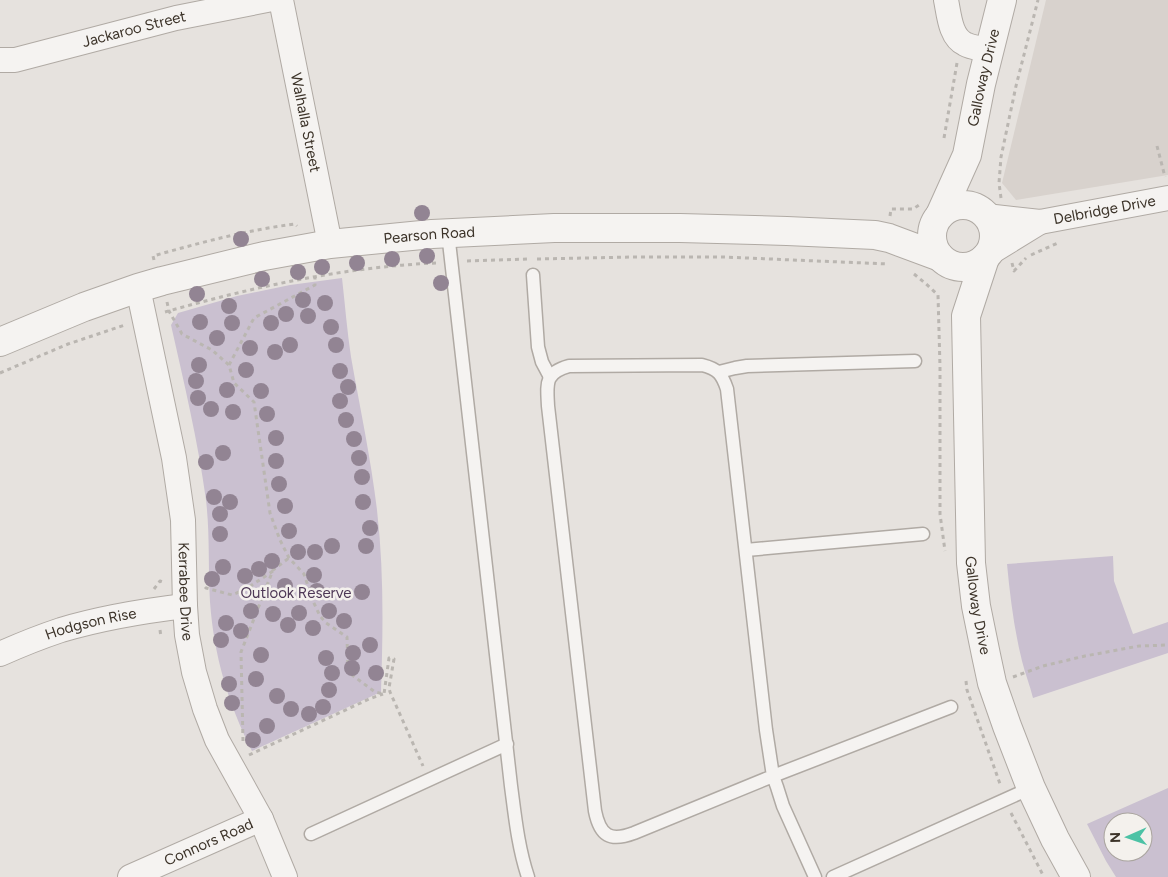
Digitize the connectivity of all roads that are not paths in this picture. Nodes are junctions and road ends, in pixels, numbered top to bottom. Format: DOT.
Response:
graph roads {
  1 [pos="268,0"];
  2 [pos="281,0"];
  3 [pos="946,0"];
  4 [pos="1002,0"];
  5 [pos="173,9"];
  6 [pos="989,50"];
  7 [pos="0,60"];
  8 [pos="967,155"];
  9 [pos="1165,183"];
  10 [pos="993,205"];
  11 [pos="938,217"];
  12 [pos="1040,222"];
  13 [pos="448,233"];
  14 [pos="874,235"];
  15 [pos="330,244"];
  16 [pos="986,256"];
  17 [pos="941,259"];
  18 [pos="533,275"];
  19 [pos="138,288"];
  20 [pos="966,316"];
  21 [pos="0,342"];
  22 [pos="915,361"];
  23 [pos="719,372"];
  24 [pos="550,377"];
  25 [pos="923,534"];
  26 [pos="746,550"];
  27 [pos="185,606"];
  28 [pos="0,654"];
  29 [pos="951,707"];
  30 [pos="507,744"];
  31 [pos="773,776"];
  32 [pos="1031,788"];
  33 [pos="261,819"];
  34 [pos="311,834"];
  35 [pos="130,877"];
  36 [pos="285,877"];
  37 [pos="528,877"];
  38 [pos="815,877"];
  39 [pos="833,877"];
  40 [pos="1076,877"];
  1 -- 5 [label="street, Jackaroo Street"];
  2 -- 15 [label="street, Walhalla Street"];
  3 -- 6 [label="street"];
  4 -- 6 [label="street, Galloway Drive"];
  5 -- 7 [label="street, Jackaroo Street"];
  6 -- 8 [label="street, Galloway Drive"];
  8 -- 10 [label="street, Galloway Drive"];
  8 -- 11 [label="street, Galloway Drive"];
  9 -- 12 [label="street, Delbridge Drive"];
  10 -- 11 [label="street"];
  10 -- 12 [label="street, Delbridge Drive"];
  10 -- 16 [label="street"];
  11 -- 14 [label="street, Pearson Road"];
  11 -- 17 [label="street"];
  12 -- 16 [label="street, Delbridge Drive"];
  13 -- 14 [label="street, Pearson Road"];
  13 -- 15 [label="street, Pearson Road"];
  13 -- 30 [label="lane"];
  14 -- 17 [label="street, Pearson Road"];
  15 -- 19 [label="street, Pearson Road"];
  16 -- 17 [label="street"];
  16 -- 20 [label="street, Galloway Drive"];
  17 -- 20 [label="street, Galloway Drive"];
  18 -- 24 [label="lane"];
  19 -- 21 [label="street, Pearson Road"];
  19 -- 27 [label="street, Kerrabee Drive"];
  20 -- 32 [label="street, Galloway Drive"];
  22 -- 23 [label="lane"];
  23 -- 24 [label="lane"];
  23 -- 26 [label="lane"];
  24 -- 31 [label="lane"];
  25 -- 26 [label="lane"];
  26 -- 31 [label="lane"];
  27 -- 28 [label="street, Hodgson Rise"];
  27 -- 33 [label="street, Kerrabee Drive"];
  29 -- 31 [label="lane"];
  30 -- 34 [label="lane"];
  30 -- 37 [label="lane"];
  31 -- 38 [label="lane"];
  32 -- 39 [label="lane"];
  32 -- 40 [label="street, Galloway Drive"];
  33 -- 35 [label="street, Connors Road"];
  33 -- 36 [label="street, Kerrabee Drive"];
}
